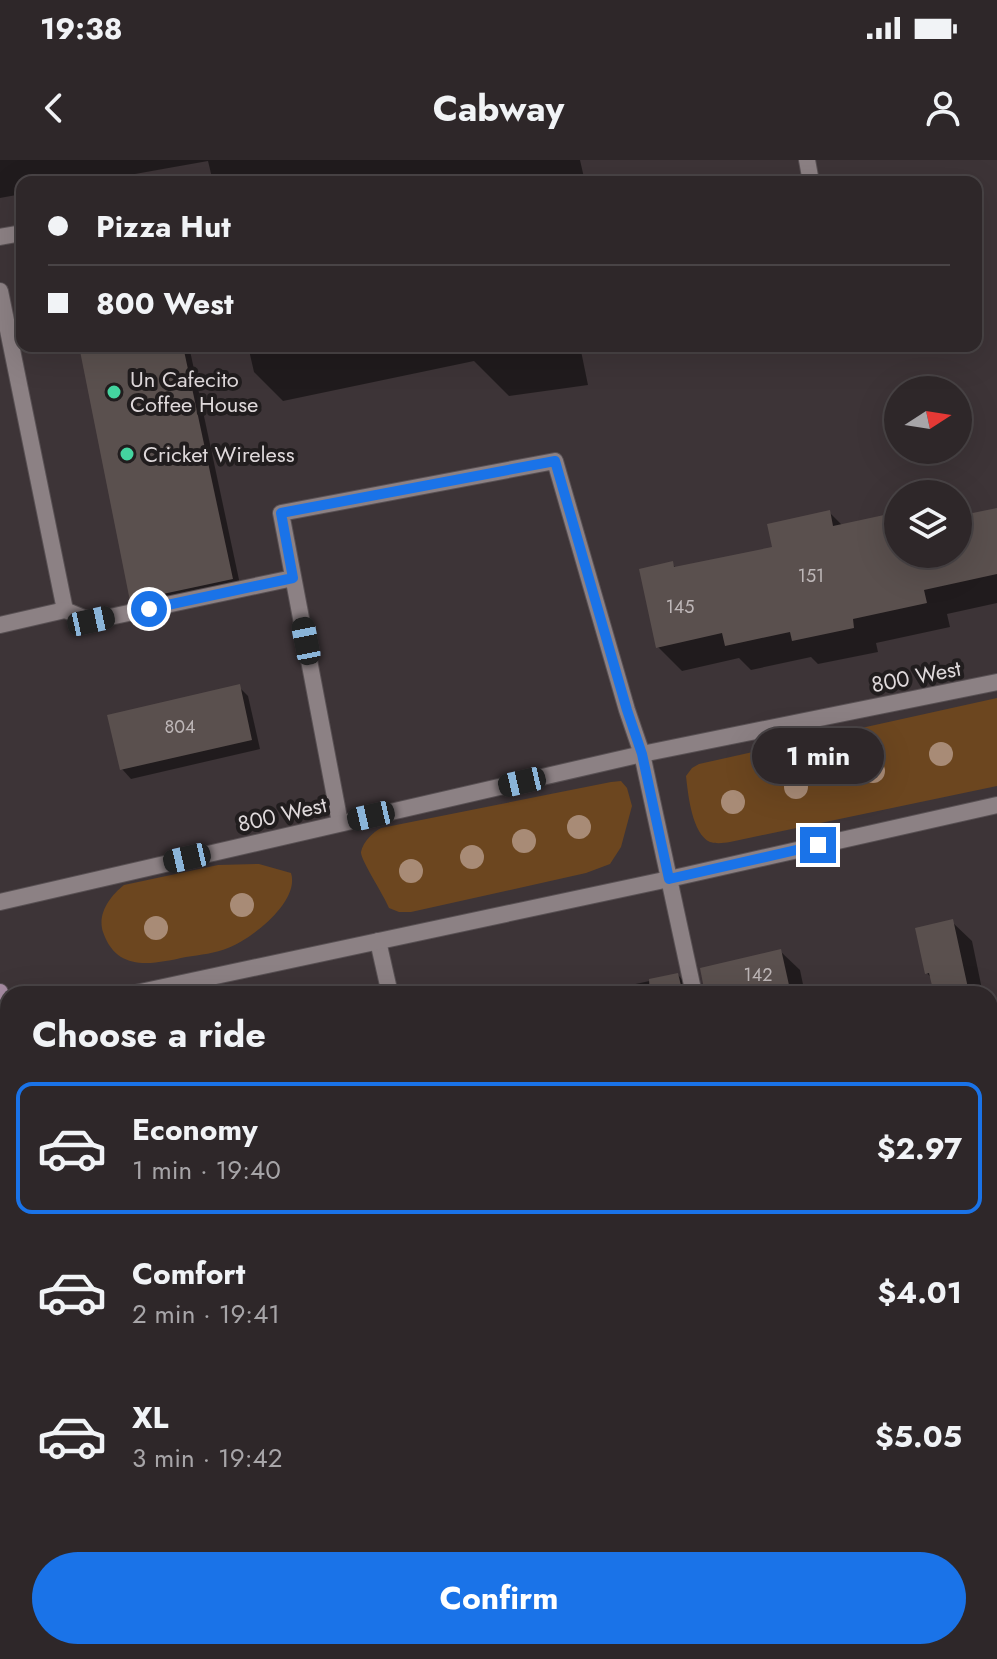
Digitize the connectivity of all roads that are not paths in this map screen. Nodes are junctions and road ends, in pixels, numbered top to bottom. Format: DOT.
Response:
graph roads {
  1 [pos="0,291"];
  2 [pos="6,347"];
  3 [pos="293,578"];
  4 [pos="65,610"];
  5 [pos="0,625"];
  6 [pos="997,682"];
  7 [pos="642,754"];
  8 [pos="997,805"];
  9 [pos="340,823"];
  10 [pos="669,879"];
  11 [pos="0,902"];
  12 [pos="378,941"];
  13 [pos="168,986"];
  14 [pos="388,986"];
  15 [pos="692,986"];
  1 -- 2 [label="street"];
  2 -- 4 [label="street"];
  3 -- 4 [label="street"];
  3 -- 7 [label="street"];
  3 -- 9 [label="street"];
  4 -- 5 [label="street"];
  6 -- 7 [label="street, 800 West"];
  7 -- 9 [label="street, 800 West"];
  7 -- 10 [label="street"];
  8 -- 10 [label="street"];
  9 -- 11 [label="street, 800 West"];
  10 -- 12 [label="street"];
  10 -- 15 [label="street"];
  12 -- 13 [label="street"];
  12 -- 14 [label="street"];
}
